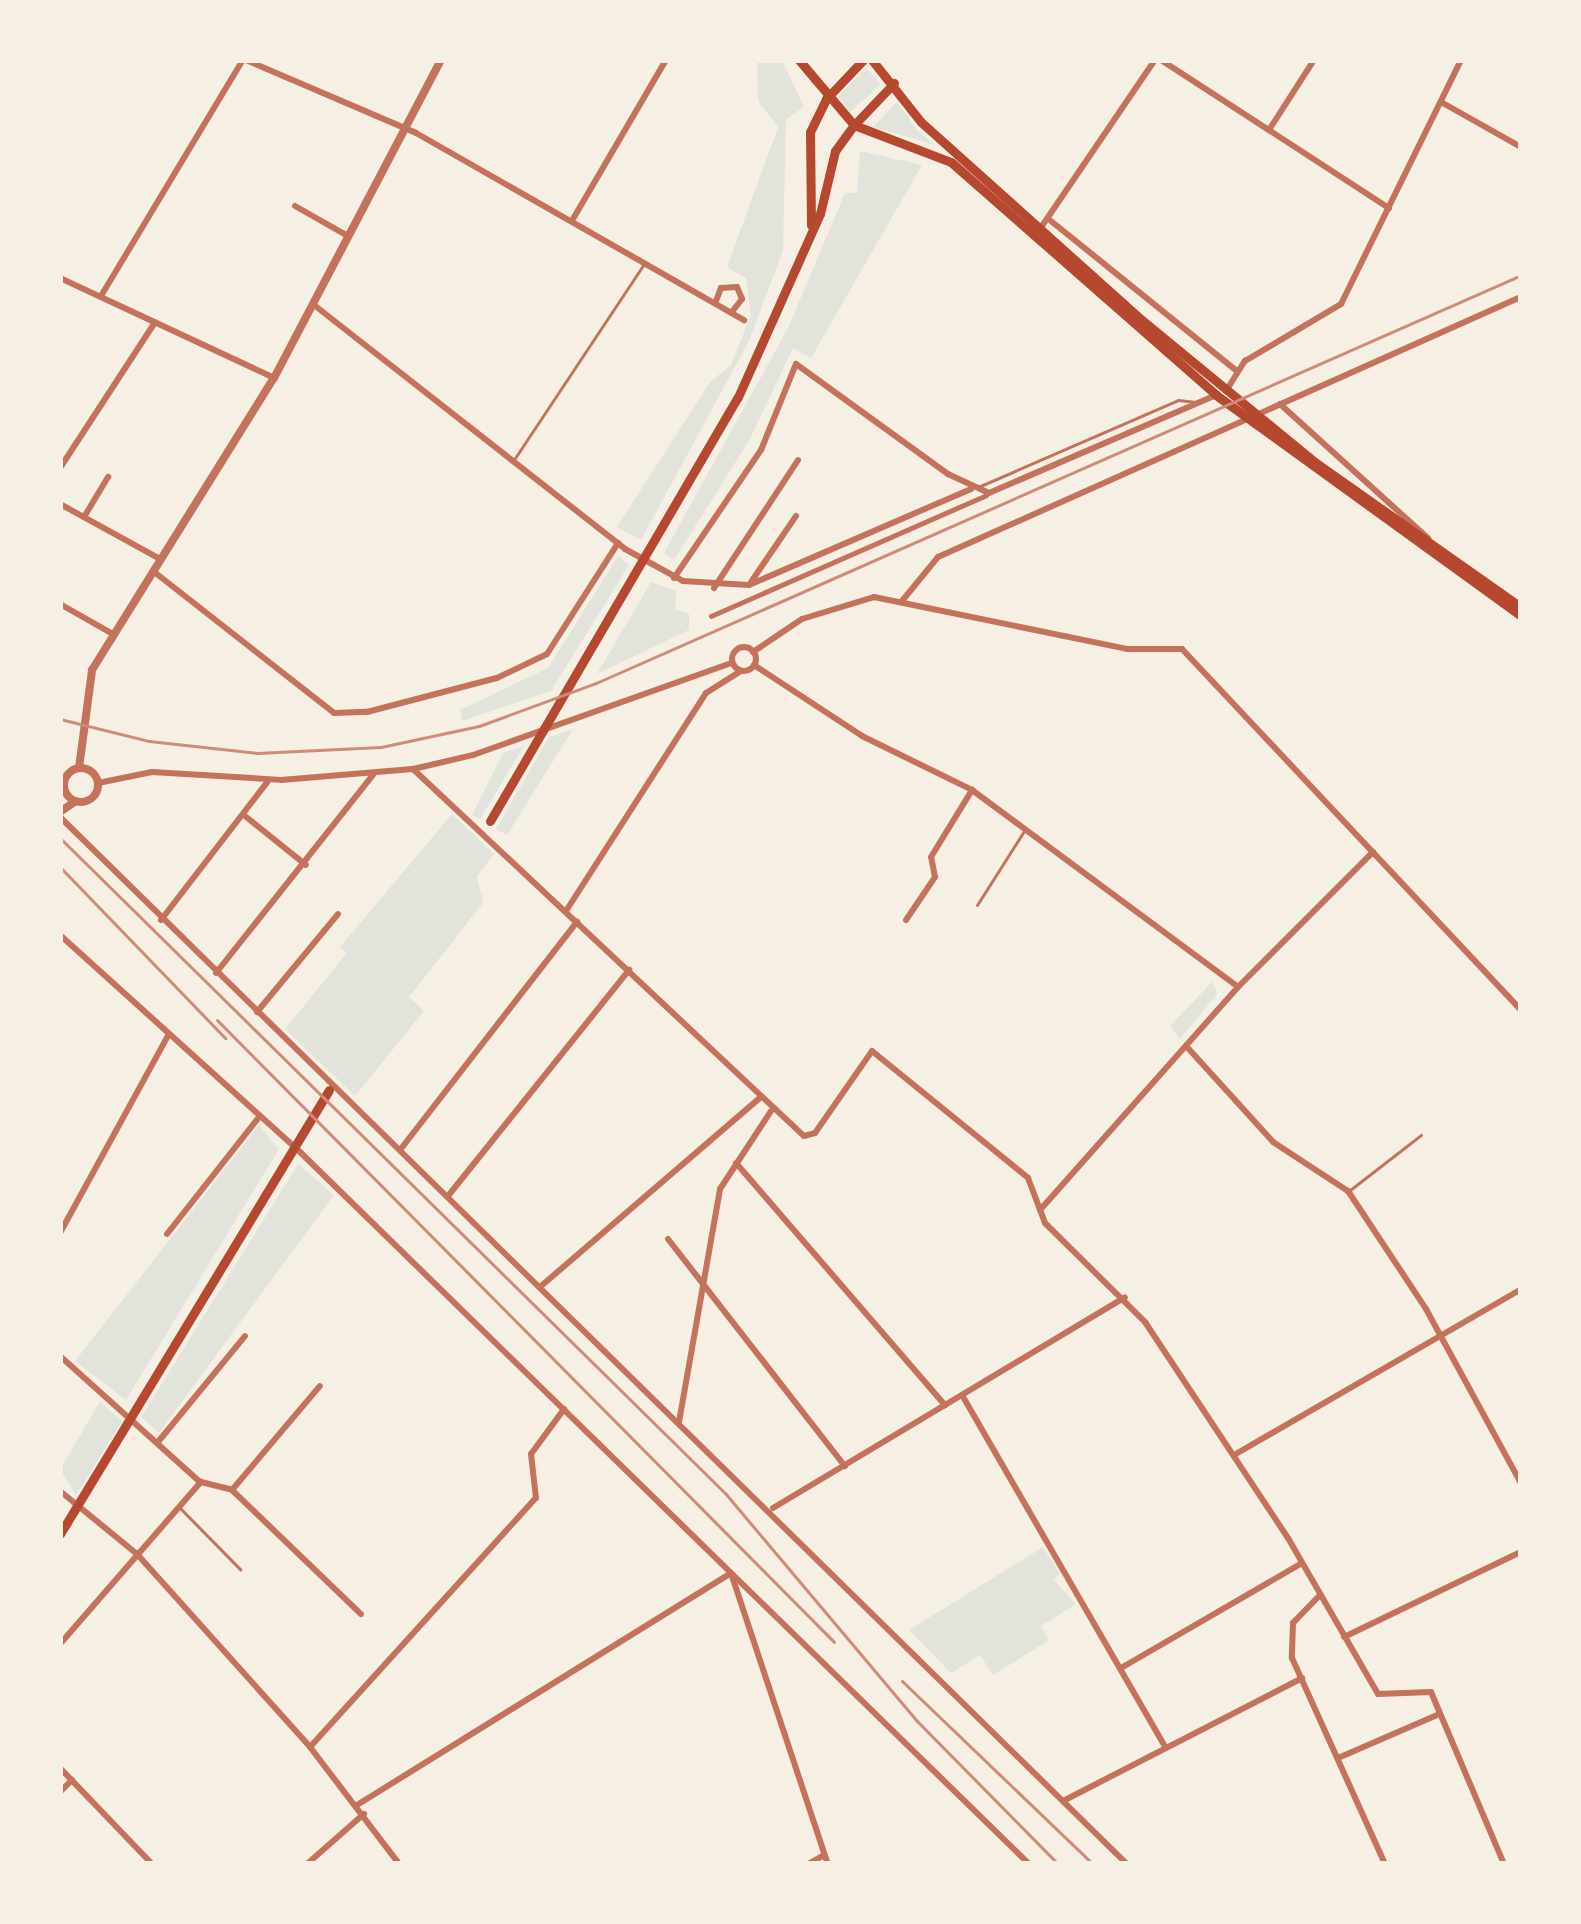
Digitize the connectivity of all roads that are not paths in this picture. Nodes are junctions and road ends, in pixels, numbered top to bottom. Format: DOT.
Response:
graph roads {
  1 [pos="245,60"];
  2 [pos="441,60"];
  3 [pos="666,60"];
  4 [pos="799,60"];
  5 [pos="862,60"];
  6 [pos="872,60"];
  7 [pos="1158,60"];
  8 [pos="1314,60"];
  9 [pos="1460,60"];
  10 [pos="894,82"];
  11 [pos="826,99"];
  12 [pos="1442,102"];
  13 [pos="854,125"];
  14 [pos="1269,130"];
  15 [pos="404,133"];
  16 [pos="1521,147"];
  17 [pos="295,206"];
  18 [pos="1389,208"];
  19 [pos="572,219"];
  20 [pos="1047,224"];
  21 [pos="811,231"];
  22 [pos="351,238"];
  23 [pos="646,261"];
  24 [pos="60,278"];
  25 [pos="101,296"];
  26 [pos="1521,297"];
  27 [pos="716,301"];
  28 [pos="314,305"];
  29 [pos="732,312"];
  30 [pos="744,320"];
  31 [pos="155,322"];
  32 [pos="1238,371"];
  33 [pos="274,378"];
  34 [pos="1213,385"];
  35 [pos="1198,403"];
  36 [pos="1280,404"];
  37 [pos="1263,426"];
  38 [pos="60,447"];
  39 [pos="70,453"];
  40 [pos="514,458"];
  41 [pos="798,460"];
  42 [pos="60,468"];
  43 [pos="107,477"];
  44 [pos="970,489"];
  45 [pos="990,493"];
  46 [pos="60,504"];
  47 [pos="796,516"];
  48 [pos="83,517"];
  49 [pos="1432,544"];
  50 [pos="621,546"];
  51 [pos="160,559"];
  52 [pos="154,571"];
  53 [pos="674,578"];
  54 [pos="749,585"];
  55 [pos="714,588"];
  56 [pos="902,601"];
  57 [pos="60,604"];
  58 [pos="1521,607"];
  59 [pos="711,616"];
  60 [pos="1521,616"];
  61 [pos="113,634"];
  62 [pos="753,652"];
  63 [pos="732,663"];
  64 [pos="754,665"];
  65 [pos="741,671"];
  66 [pos="695,677"];
  67 [pos="710,688"];
  68 [pos="79,768"];
  69 [pos="413,769"];
  70 [pos="373,775"];
  71 [pos="269,779"];
  72 [pos="98,783"];
  73 [pos="972,790"];
  74 [pos="63,796"];
  75 [pos="76,801"];
  76 [pos="60,814"];
  77 [pos="245,816"];
  78 [pos="490,821"];
  79 [pos="1025,830"];
  80 [pos="1373,852"];
  81 [pos="306,865"];
  82 [pos="977,905"];
  83 [pos="566,911"];
  84 [pos="338,914"];
  85 [pos="161,920"];
  86 [pos="906,920"];
  87 [pos="577,922"];
  88 [pos="60,935"];
  89 [pos="629,970"];
  90 [pos="216,973"];
  91 [pos="1238,986"];
  92 [pos="1521,1010"];
  93 [pos="257,1012"];
  94 [pos="168,1036"];
  95 [pos="1187,1047"];
  96 [pos="329,1090"];
  97 [pos="760,1098"];
  98 [pos="771,1111"];
  99 [pos="260,1116"];
  100 [pos="1421,1135"];
  101 [pos="400,1150"];
  102 [pos="736,1163"];
  103 [pos="1348,1191"];
  104 [pos="448,1196"];
  105 [pos="1040,1210"];
  106 [pos="60,1233"];
  107 [pos="167,1234"];
  108 [pos="668,1239"];
  109 [pos="706,1286"];
  110 [pos="539,1287"];
  111 [pos="1521,1289"];
  112 [pos="1126,1296"];
  113 [pos="245,1336"];
  114 [pos="1443,1341"];
  115 [pos="60,1356"];
  116 [pos="320,1387"];
  117 [pos="962,1395"];
  118 [pos="945,1405"];
  119 [pos="564,1408"];
  120 [pos="679,1422"];
  121 [pos="156,1441"];
  122 [pos="1234,1455"];
  123 [pos="845,1466"];
  124 [pos="201,1482"];
  125 [pos="1521,1483"];
  126 [pos="232,1490"];
  127 [pos="60,1491"];
  128 [pos="179,1507"];
  129 [pos="773,1508"];
  130 [pos="60,1534"];
  131 [pos="1521,1552"];
  132 [pos="136,1554"];
  133 [pos="1302,1563"];
  134 [pos="240,1569"];
  135 [pos="731,1573"];
  136 [pos="753,1595"];
  137 [pos="1319,1596"];
  138 [pos="740,1599"];
  139 [pos="362,1613"];
  140 [pos="1344,1636"];
  141 [pos="60,1644"];
  142 [pos="1121,1668"];
  143 [pos="1302,1678"];
  144 [pos="1441,1713"];
  145 [pos="310,1747"];
  146 [pos="1166,1747"];
  147 [pos="1338,1758"];
  148 [pos="60,1768"];
  149 [pos="72,1780"];
  150 [pos="60,1792"];
  151 [pos="1063,1801"];
  152 [pos="357,1805"];
  153 [pos="364,1814"];
  154 [pos="824,1855"];
  155 [pos="152,1864"];
  156 [pos="307,1864"];
  157 [pos="399,1864"];
  158 [pos="808,1864"];
  159 [pos="828,1864"];
  160 [pos="1029,1864"];
  161 [pos="1127,1864"];
  162 [pos="1385,1864"];
  163 [pos="1504,1864"];
  1 -- 15 [label="street"];
  1 -- 25 [label="street"];
  2 -- 15 [label="street"];
  3 -- 19 [label="street"];
  4 -- 11 [label="main road"];
  5 -- 11 [label="main road"];
  6 -- 10 [label="main road"];
  7 -- 14 [label="street"];
  7 -- 20 [label="street"];
  8 -- 14 [label="street"];
  9 -- 12 [label="street"];
  10 -- 13 [label="main road"];
  10 -- 20 [label="main road"];
  11 -- 13 [label="main road"];
  11 -- 21 [label="main road"];
  12 -- 16 [label="street"];
  12 -- 18 [label="street"];
  13 -- 21 [label="main road"];
  13 -- 34 [label="main road"];
  14 -- 18 [label="street"];
  15 -- 19 [label="street"];
  15 -- 22 [label="street"];
  17 -- 22 [label="street"];
  18 -- 32 [label="street"];
  19 -- 23 [label="street"];
  20 -- 32 [label="street"];
  20 -- 34 [label="main road"];
  21 -- 78 [label="main road"];
  22 -- 28 [label="street"];
  23 -- 27 [label="street"];
  23 -- 40 [label="lane"];
  24 -- 25 [label="street"];
  25 -- 31 [label="street"];
  26 -- 36 [label="street"];
  27 -- 29 [label="street"];
  27 -- 29 [label="street"];
  28 -- 33 [label="street"];
  28 -- 40 [label="street"];
  29 -- 30 [label="street"];
  31 -- 33 [label="street"];
  31 -- 39 [label="street"];
  32 -- 35 [label="street"];
  33 -- 51 [label="street"];
  34 -- 37 [label="main road"];
  35 -- 44 [label="lane"];
  35 -- 45 [label="street"];
  36 -- 49 [label="street"];
  36 -- 56 [label="street"];
  37 -- 49 [label="main road"];
  37 -- 60 [label="main road"];
  38 -- 39 [label="street"];
  39 -- 42 [label="street"];
  40 -- 50 [label="street"];
  41 -- 55 [label="street"];
  43 -- 48 [label="street"];
  44 -- 45 [label="street"];
  44 -- 53 [label="street"];
  44 -- 54 [label="street"];
  45 -- 59 [label="street"];
  46 -- 48 [label="street"];
  47 -- 54 [label="street"];
  48 -- 51 [label="street"];
  49 -- 58 [label="main road"];
  50 -- 52 [label="street"];
  50 -- 53 [label="street"];
  51 -- 52 [label="street"];
  52 -- 61 [label="street"];
  53 -- 55 [label="street"];
  54 -- 55 [label="street"];
  56 -- 62 [label="street"];
  56 -- 80 [label="street"];
  57 -- 61 [label="street"];
  61 -- 68 [label="street"];
  62 -- 63 [label="street"];
  62 -- 64 [label="street"];
  63 -- 65 [label="street"];
  63 -- 66 [label="street"];
  64 -- 65 [label="street"];
  64 -- 73 [label="street"];
  65 -- 67 [label="street"];
  66 -- 67 [label="street"];
  66 -- 69 [label="street"];
  67 -- 83 [label="street"];
  68 -- 72 [label="street"];
  68 -- 74 [label="street"];
  69 -- 70 [label="street"];
  69 -- 83 [label="street"];
  70 -- 71 [label="street"];
  70 -- 81 [label="street"];
  71 -- 72 [label="street"];
  71 -- 77 [label="street"];
  72 -- 75 [label="street"];
  73 -- 79 [label="street"];
  73 -- 86 [label="street"];
  74 -- 75 [label="street"];
  75 -- 76 [label="street"];
  76 -- 85 [label="street"];
  77 -- 81 [label="street"];
  77 -- 85 [label="street"];
  79 -- 82 [label="lane"];
  79 -- 91 [label="street"];
  80 -- 91 [label="street"];
  80 -- 92 [label="street"];
  81 -- 90 [label="street"];
  83 -- 87 [label="street"];
  84 -- 93 [label="street"];
  85 -- 90 [label="street"];
  87 -- 89 [label="street"];
  87 -- 101 [label="street"];
  88 -- 94 [label="street"];
  89 -- 97 [label="street"];
  89 -- 104 [label="street"];
  90 -- 93 [label="street"];
  91 -- 95 [label="street"];
  93 -- 101 [label="street"];
  94 -- 99 [label="street"];
  94 -- 106 [label="street"];
  95 -- 103 [label="street"];
  95 -- 105 [label="street"];
  96 -- 130 [label="main road"];
  97 -- 98 [label="street"];
  97 -- 110 [label="street"];
  98 -- 102 [label="street"];
  98 -- 105 [label="street"];
  99 -- 107 [label="street"];
  99 -- 119 [label="street"];
  100 -- 103 [label="lane"];
  101 -- 104 [label="street"];
  102 -- 109 [label="street"];
  102 -- 118 [label="street"];
  103 -- 114 [label="street"];
  104 -- 110 [label="street"];
  105 -- 112 [label="street"];
  108 -- 109 [label="street"];
  109 -- 120 [label="street"];
  109 -- 123 [label="street"];
  110 -- 120 [label="street"];
  111 -- 114 [label="street"];
  112 -- 117 [label="street"];
  112 -- 122 [label="street"];
  113 -- 121 [label="street"];
  114 -- 122 [label="street"];
  114 -- 125 [label="street"];
  115 -- 121 [label="street"];
  116 -- 126 [label="street"];
  117 -- 118 [label="street"];
  117 -- 142 [label="street"];
  118 -- 123 [label="street"];
  119 -- 135 [label="street"];
  119 -- 145 [label="street"];
  120 -- 129 [label="street"];
  121 -- 124 [label="street"];
  122 -- 133 [label="street"];
  123 -- 129 [label="street"];
  124 -- 126 [label="street"];
  124 -- 128 [label="street"];
  126 -- 139 [label="street"];
  127 -- 132 [label="street"];
  128 -- 132 [label="street"];
  128 -- 134 [label="lane"];
  129 -- 151 [label="street"];
  131 -- 140 [label="street"];
  132 -- 141 [label="street"];
  132 -- 145 [label="street"];
  133 -- 137 [label="street"];
  133 -- 142 [label="street"];
  135 -- 136 [label="street"];
  135 -- 138 [label="street"];
  135 -- 152 [label="street"];
  136 -- 138 [label="street"];
  136 -- 160 [label="street"];
  137 -- 140 [label="street"];
  137 -- 143 [label="street"];
  138 -- 154 [label="street"];
  140 -- 144 [label="street"];
  142 -- 146 [label="street"];
  143 -- 146 [label="street"];
  143 -- 147 [label="street"];
  144 -- 147 [label="street"];
  144 -- 163 [label="street"];
  145 -- 152 [label="street"];
  146 -- 151 [label="street"];
  147 -- 162 [label="street"];
  148 -- 149 [label="street"];
  149 -- 150 [label="street"];
  149 -- 155 [label="street"];
  151 -- 161 [label="street"];
  152 -- 153 [label="street"];
  153 -- 156 [label="street"];
  153 -- 157 [label="street"];
  154 -- 158 [label="street"];
  154 -- 159 [label="street"];
}
